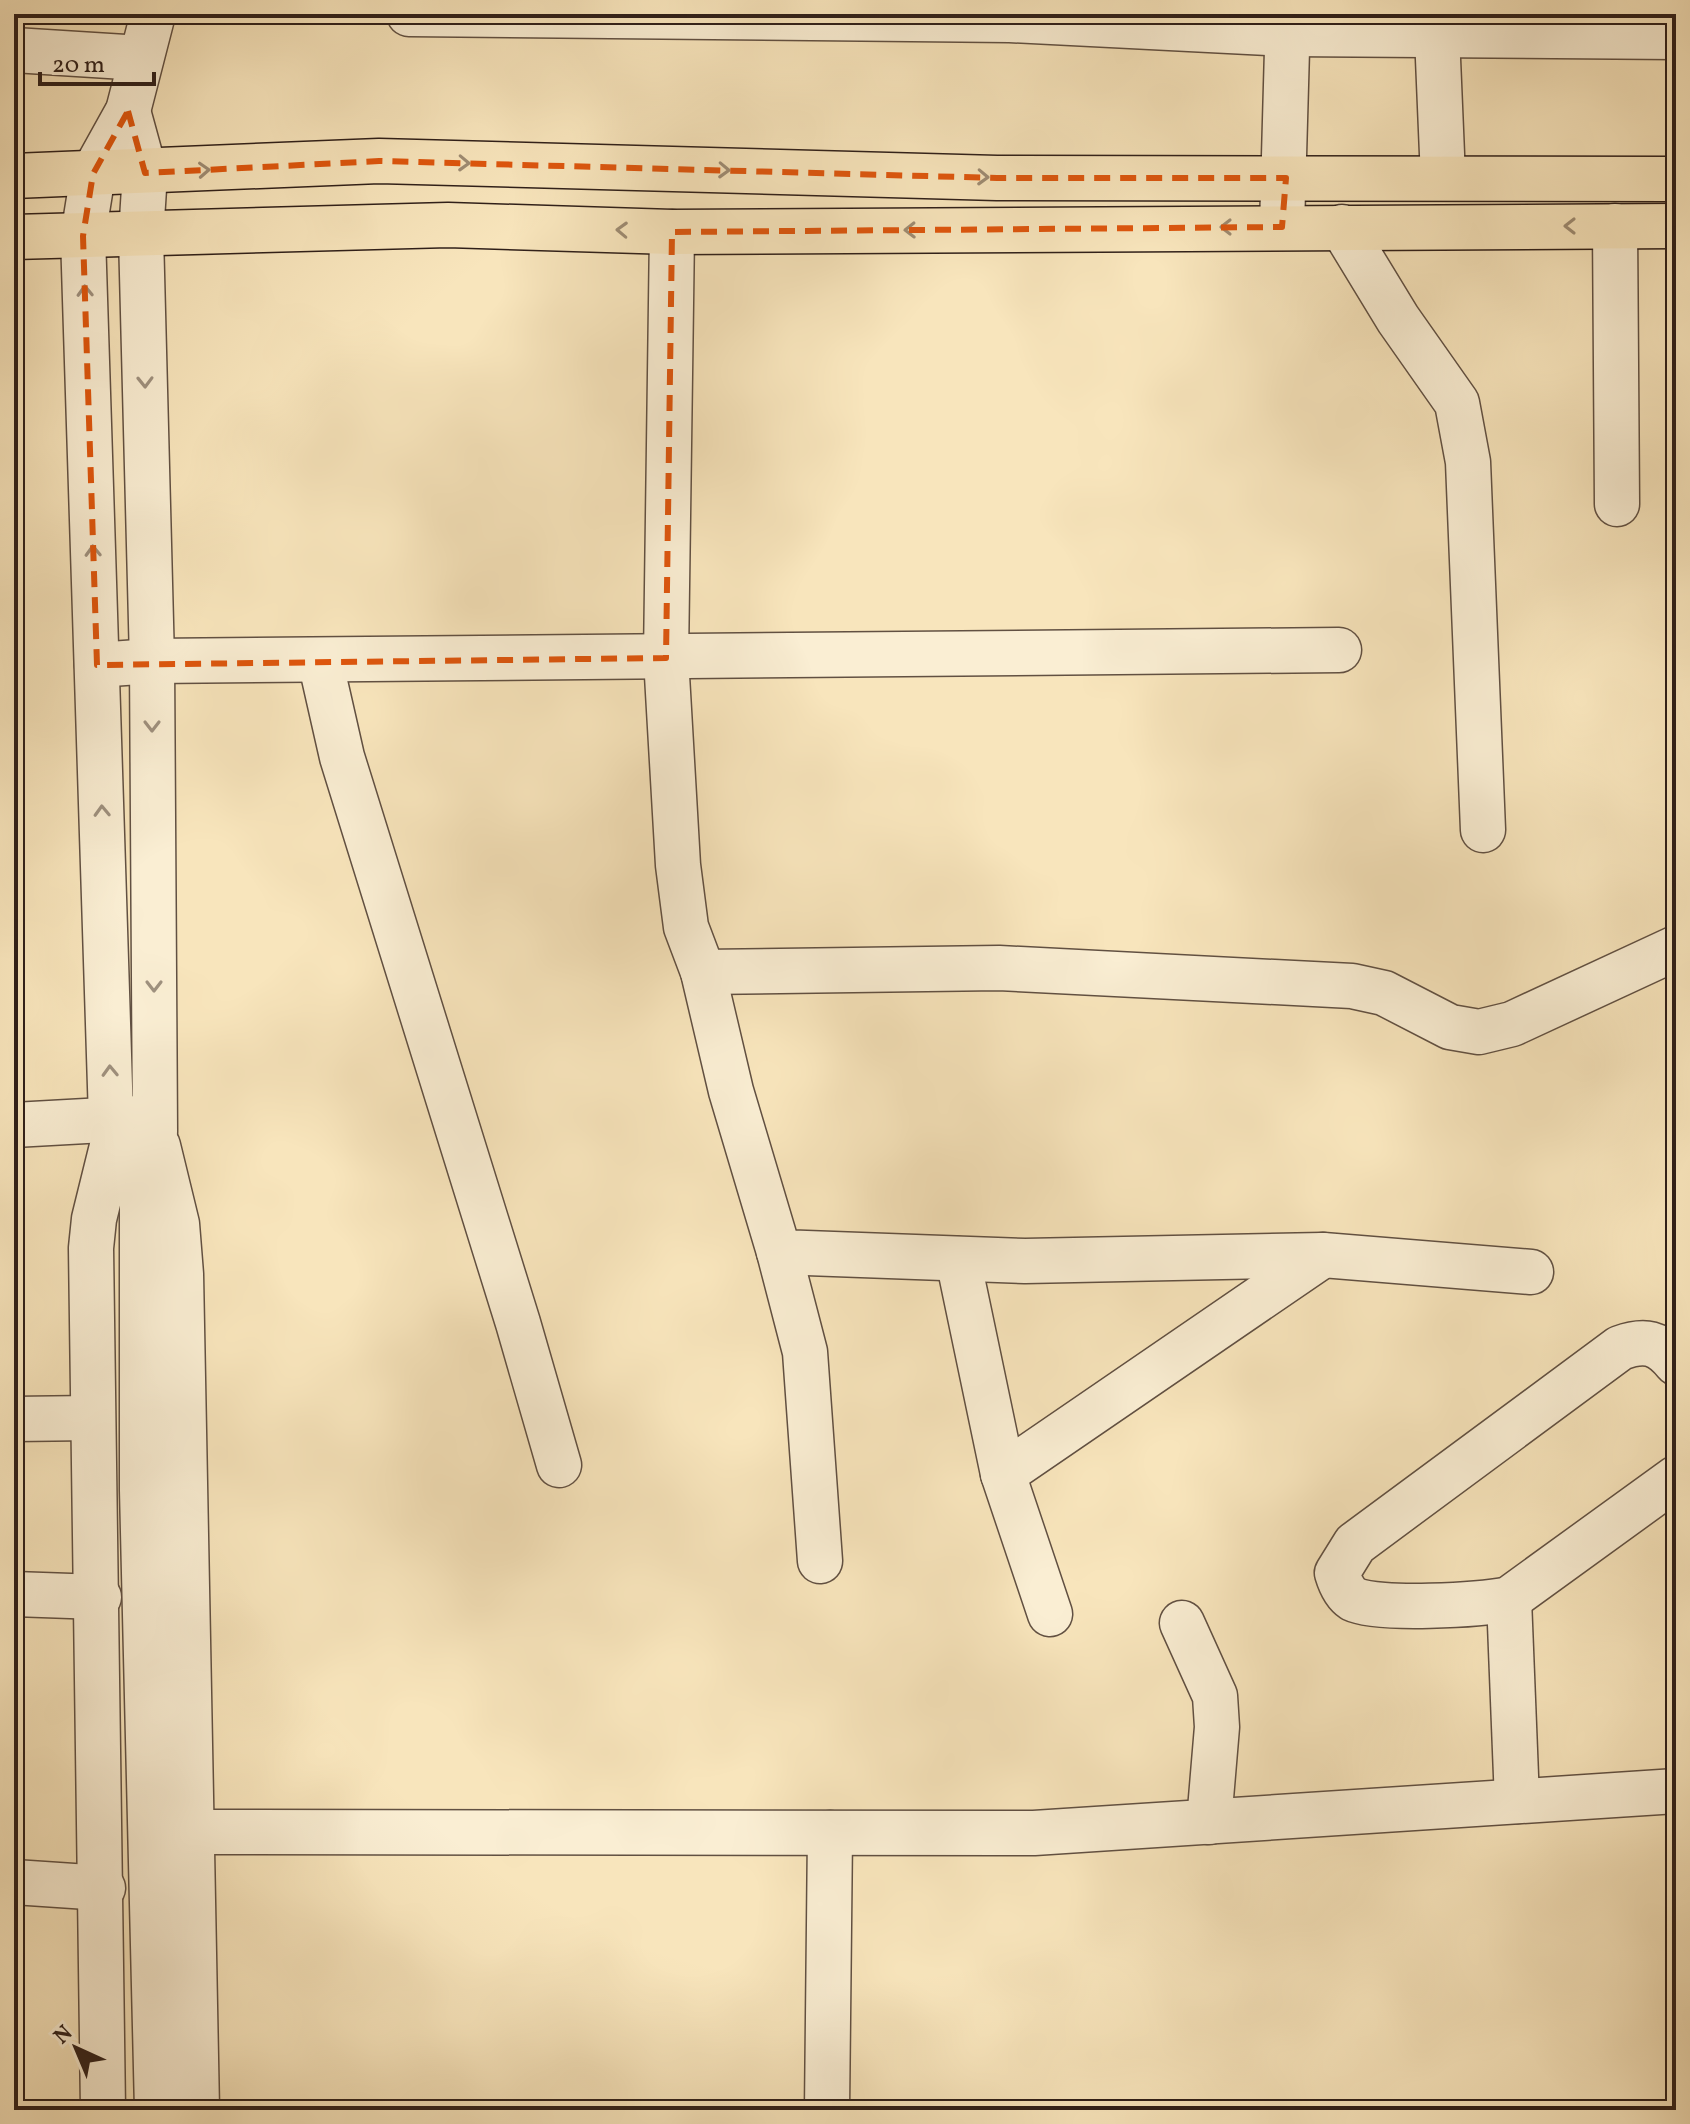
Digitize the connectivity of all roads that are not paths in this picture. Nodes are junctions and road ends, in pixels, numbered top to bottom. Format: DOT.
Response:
graph roads {
  1 [pos="153,14"];
  2 [pos="409,14"];
  3 [pos="1010,17"];
  4 [pos="1288,24"];
  5 [pos="1437,35"];
  6 [pos="1676,37"];
  7 [pos="14,50"];
  8 [pos="141,58"];
  9 [pos="128,111"];
  10 [pos="145,173"];
  11 [pos="93,174"];
  12 [pos="14,176"];
  13 [pos="1286,178"];
  14 [pos="1443,178"];
  15 [pos="1676,179"];
  16 [pos="1615,226"];
  17 [pos="1676,226"];
  18 [pos="1282,227"];
  19 [pos="1342,227"];
  20 [pos="672,232"];
  21 [pos="141,235"];
  22 [pos="83,236"];
  23 [pos="14,237"];
  24 [pos="1617,504"];
  25 [pos="1339,650"];
  26 [pos="666,658"];
  27 [pos="320,660"];
  28 [pos="152,661"];
  29 [pos="97,665"];
  30 [pos="1483,830"];
  31 [pos="1676,948"];
  32 [pos="703,972"];
  33 [pos="14,1125"];
  34 [pos="134,1127"];
  35 [pos="779,1252"];
  36 [pos="1323,1255"];
  37 [pos="958,1259"];
  38 [pos="1531,1272"];
  39 [pos="1676,1363"];
  40 [pos="92,1418"];
  41 [pos="14,1419"];
  42 [pos="559,1465"];
  43 [pos="1003,1474"];
  44 [pos="1676,1478"];
  45 [pos="820,1561"];
  46 [pos="14,1594"];
  47 [pos="99,1597"];
  48 [pos="1509,1599"];
  49 [pos="1050,1614"];
  50 [pos="1182,1623"];
  51 [pos="1676,1791"];
  52 [pos="1517,1801"];
  53 [pos="1209,1822"];
  54 [pos="194,1832"];
  55 [pos="830,1833"];
  56 [pos="14,1882"];
  57 [pos="103,1888"];
  58 [pos="103,2110"];
  59 [pos="157,2110"];
  60 [pos="197,2110"];
  61 [pos="827,2110"];
  1 -- 8 [label="street"];
  2 -- 3 [label="street"];
  3 -- 4 [label="street"];
  4 -- 5 [label="street"];
  4 -- 13 [label="street"];
  5 -- 6 [label="street"];
  5 -- 14 [label="street"];
  7 -- 8 [label="street"];
  8 -- 9 [label="street"];
  9 -- 10 [label="street"];
  9 -- 11 [label="street"];
  10 -- 11 [label="main road"];
  10 -- 13 [label="main road, one-way"];
  10 -- 21 [label="street"];
  11 -- 12 [label="main road"];
  11 -- 22 [label="street"];
  13 -- 14 [label="main road"];
  13 -- 18 [label="street"];
  14 -- 15 [label="main road"];
  16 -- 17 [label="main road"];
  16 -- 19 [label="main road, one-way"];
  16 -- 24 [label="street"];
  18 -- 19 [label="main road"];
  18 -- 20 [label="main road, one-way"];
  19 -- 30 [label="street"];
  20 -- 21 [label="main road, one-way"];
  20 -- 26 [label="street"];
  21 -- 22 [label="main road"];
  21 -- 28 [label="street, one-way"];
  22 -- 23 [label="main road"];
  29 -- 22 [label="street, one-way"];
  25 -- 26 [label="street"];
  26 -- 27 [label="street"];
  26 -- 32 [label="street"];
  27 -- 28 [label="street"];
  27 -- 42 [label="street"];
  28 -- 29 [label="street"];
  28 -- 34 [label="street, one-way"];
  34 -- 29 [label="street, one-way"];
  31 -- 32 [label="street"];
  32 -- 35 [label="street"];
  33 -- 34 [label="street"];
  34 -- 40 [label="street"];
  34 -- 54 [label="street"];
  34 -- 59 [label="street"];
  35 -- 37 [label="street"];
  35 -- 45 [label="street"];
  36 -- 37 [label="street"];
  36 -- 38 [label="street"];
  36 -- 43 [label="street"];
  37 -- 43 [label="street"];
  39 -- 48 [label="street"];
  40 -- 41 [label="street"];
  40 -- 47 [label="street"];
  43 -- 49 [label="street"];
  44 -- 48 [label="street"];
  46 -- 47 [label="street"];
  47 -- 57 [label="street"];
  48 -- 52 [label="street"];
  50 -- 53 [label="street"];
  51 -- 52 [label="street"];
  52 -- 53 [label="street"];
  53 -- 55 [label="street"];
  54 -- 55 [label="street"];
  54 -- 60 [label="street"];
  55 -- 61 [label="street"];
  56 -- 57 [label="street"];
  57 -- 58 [label="street"];
}
